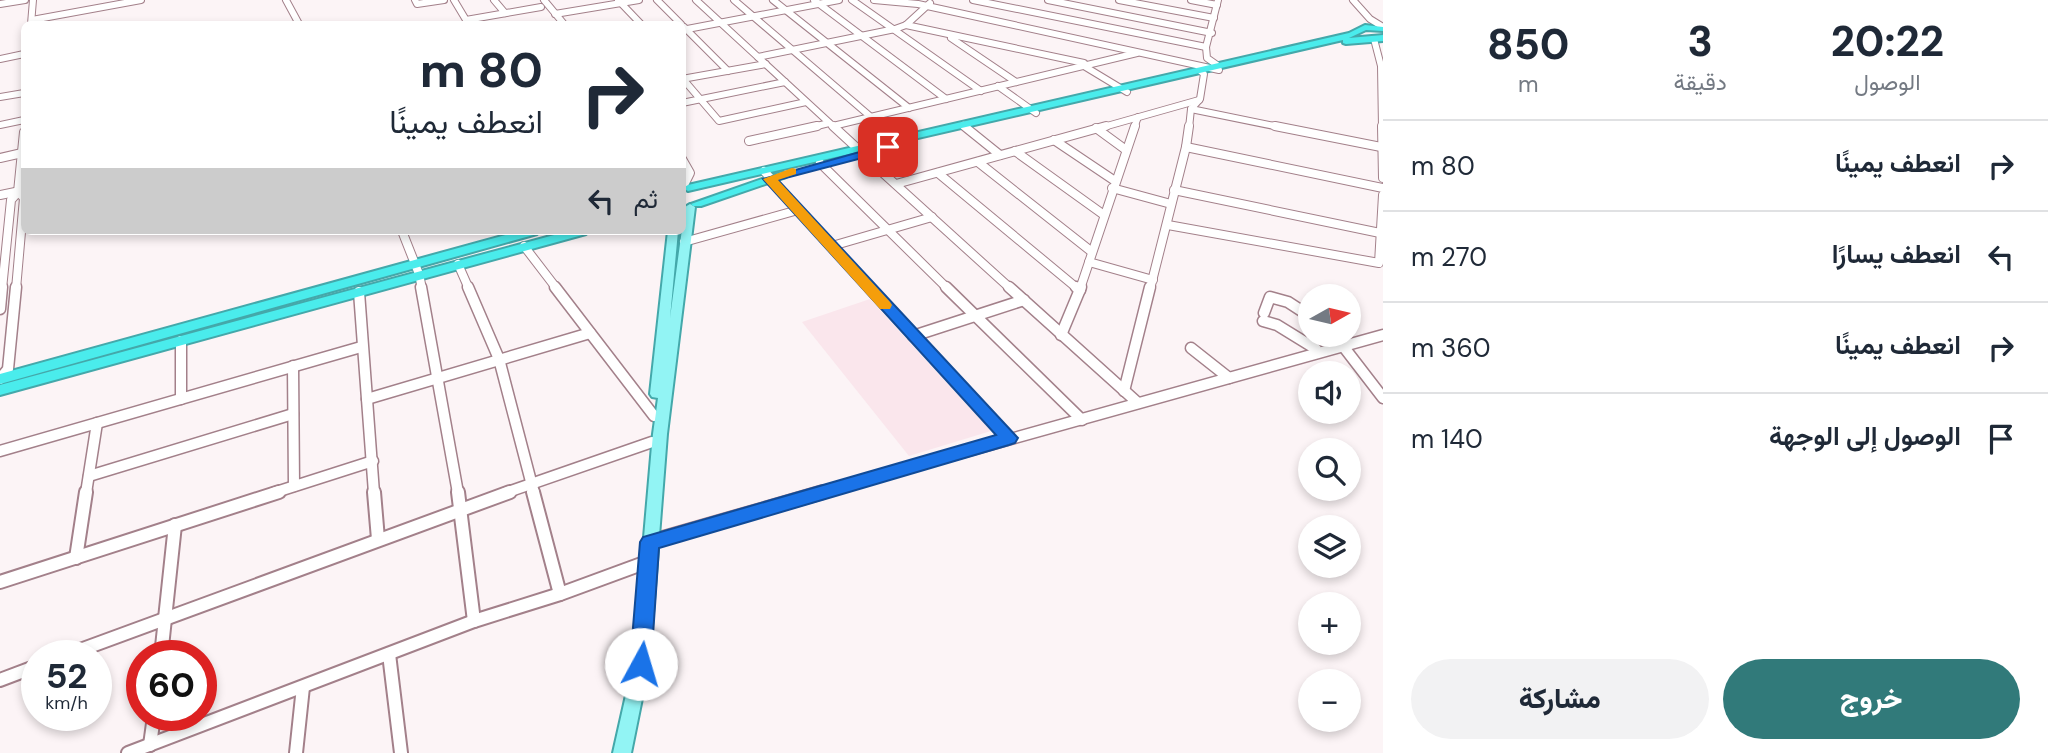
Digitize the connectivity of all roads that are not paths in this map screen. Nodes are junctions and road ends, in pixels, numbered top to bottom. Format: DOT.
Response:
graph roads {
  1 [pos="25,0"];
  2 [pos="33,0"];
  3 [pos="141,0"];
  4 [pos="286,0"];
  5 [pos="415,0"];
  6 [pos="444,0"];
  7 [pos="454,0"];
  8 [pos="494,0"];
  9 [pos="536,0"];
  10 [pos="544,0"];
  11 [pos="639,0"];
  12 [pos="657,0"];
  13 [pos="696,0"];
  14 [pos="734,0"];
  15 [pos="774,0"];
  16 [pos="839,0"];
  17 [pos="852,0"];
  18 [pos="874,0"];
  19 [pos="973,0"];
  20 [pos="1048,0"];
  21 [pos="1119,0"];
  22 [pos="1191,0"];
  23 [pos="1353,0"];
  24 [pos="130,1"];
  25 [pos="620,2"];
  26 [pos="816,2"];
  27 [pos="1136,2"];
  28 [pos="1218,2"];
  29 [pos="930,3"];
  30 [pos="0,4"];
  31 [pos="541,7"];
  32 [pos="786,10"];
  33 [pos="505,13"];
  34 [pos="1364,13"];
  35 [pos="555,14"];
  36 [pos="753,16"];
  37 [pos="1129,16"];
  38 [pos="1214,18"];
  39 [pos="31,21"];
  40 [pos="36,21"];
  41 [pos="297,21"];
  42 [pos="553,21"];
  43 [pos="561,21"];
  44 [pos="638,21"];
  45 [pos="677,21"];
  46 [pos="720,22"];
  47 [pos="906,25"];
  48 [pos="686,27"];
  49 [pos="1381,27"];
  50 [pos="1363,28"];
  51 [pos="895,29"];
  52 [pos="686,30"];
  53 [pos="1124,30"];
  54 [pos="1212,33"];
  55 [pos="945,34"];
  56 [pos="861,36"];
  57 [pos="1379,38"];
  58 [pos="828,43"];
  59 [pos="1206,47"];
  60 [pos="793,51"];
  61 [pos="1141,52"];
  62 [pos="21,55"];
  63 [pos="758,57"];
  64 [pos="0,59"];
  65 [pos="765,64"];
  66 [pos="1086,65"];
  67 [pos="1213,69"];
  68 [pos="728,71"];
  69 [pos="686,79"];
  70 [pos="686,80"];
  71 [pos="785,82"];
  72 [pos="1016,82"];
  73 [pos="998,86"];
  74 [pos="1125,90"];
  75 [pos="981,91"];
  76 [pos="21,94"];
  77 [pos="0,97"];
  78 [pos="700,99"];
  79 [pos="946,99"];
  80 [pos="1200,99"];
  81 [pos="686,102"];
  82 [pos="806,102"];
  83 [pos="909,108"];
  84 [pos="1191,109"];
  85 [pos="1034,111"];
  86 [pos="871,117"];
  87 [pos="1138,117"];
  88 [pos="21,121"];
  89 [pos="831,124"];
  90 [pos="0,125"];
  91 [pos="965,127"];
  92 [pos="1096,128"];
  93 [pos="1054,140"];
  94 [pos="749,141"];
  95 [pos="1186,147"];
  96 [pos="1381,147"];
  97 [pos="1126,150"];
  98 [pos="860,151"];
  99 [pos="1015,151"];
  100 [pos="21,153"];
  101 [pos="1000,155"];
  102 [pos="0,158"];
  103 [pos="978,162"];
  104 [pos="820,163"];
  105 [pos="686,166"];
  106 [pos="938,173"];
  107 [pos="767,175"];
  108 [pos="1383,178"];
  109 [pos="896,184"];
  110 [pos="686,185"];
  111 [pos="1113,185"];
  112 [pos="686,187"];
  113 [pos="686,188"];
  114 [pos="1383,188"];
  115 [pos="1174,190"];
  116 [pos="21,191"];
  117 [pos="0,195"];
  118 [pos="1383,195"];
  119 [pos="1171,205"];
  120 [pos="690,207"];
  121 [pos="799,210"];
  122 [pos="1104,215"];
  123 [pos="932,217"];
  124 [pos="1168,225"];
  125 [pos="21,230"];
  126 [pos="888,230"];
  127 [pos="1380,233"];
  128 [pos="403,235"];
  129 [pos="545,235"];
  130 [pos="674,235"];
  131 [pos="682,235"];
  132 [pos="518,238"];
  133 [pos="3,241"];
  134 [pos="832,246"];
  135 [pos="679,247"];
  136 [pos="1092,252"];
  137 [pos="1089,262"];
  138 [pos="458,264"];
  139 [pos="417,269"];
  140 [pos="17,273"];
  141 [pos="2,277"];
  142 [pos="1153,280"];
  143 [pos="1080,290"];
  144 [pos="359,292"];
  145 [pos="1024,300"];
  146 [pos="0,309"];
  147 [pos="1298,309"];
  148 [pos="976,316"];
  149 [pos="590,332"];
  150 [pos="1061,335"];
  151 [pos="1383,335"];
  152 [pos="913,337"];
  153 [pos="1298,337"];
  154 [pos="1362,340"];
  155 [pos="181,341"];
  156 [pos="360,347"];
  157 [pos="1313,347"];
  158 [pos="1337,347"];
  159 [pos="1341,347"];
  160 [pos="1191,348"];
  161 [pos="1316,353"];
  162 [pos="499,359"];
  163 [pos="293,366"];
  164 [pos="437,378"];
  165 [pos="1229,378"];
  166 [pos="0,379"];
  167 [pos="0,390"];
  168 [pos="1124,391"];
  169 [pos="1383,398"];
  170 [pos="181,399"];
  171 [pos="367,399"];
  172 [pos="1138,403"];
  173 [pos="292,414"];
  174 [pos="654,416"];
  175 [pos="1082,420"];
  176 [pos="97,423"];
  177 [pos="655,436"];
  178 [pos="1009,438"];
  179 [pos="0,451"];
  180 [pos="373,461"];
  181 [pos="89,476"];
  182 [pos="531,484"];
  183 [pos="294,486"];
  184 [pos="461,509"];
  185 [pos="175,525"];
  186 [pos="650,536"];
  187 [pos="379,539"];
  188 [pos="76,558"];
  189 [pos="648,562"];
  190 [pos="0,582"];
  191 [pos="561,594"];
  192 [pos="166,618"];
  193 [pos="474,621"];
  194 [pos="107,640"];
  195 [pos="163,640"];
  196 [pos="389,654"];
  197 [pos="21,672"];
  198 [pos="0,680"];
  199 [pos="303,687"];
  200 [pos="159,746"];
  201 [pos="128,753"];
  202 [pos="296,753"];
  203 [pos="401,753"];
  204 [pos="622,753"];
  1 -- 30 [label="street"];
  2 -- 39 [label="street"];
  3 -- 24 [label="street"];
  4 -- 41 [label="street"];
  5 -- 6 [label="street"];
  7 -- 33 [label="street"];
  8 -- 33 [label="street"];
  9 -- 31 [label="street"];
  10 -- 35 [label="street"];
  11 -- 25 [label="street"];
  12 -- 45 [label="street"];
  13 -- 46 [label="street"];
  14 -- 36 [label="street"];
  15 -- 32 [label="street"];
  16 -- 26 [label="street"];
  17 -- 51 [label="street"];
  18 -- 29 [label="street"];
  19 -- 53 [label="street"];
  20 -- 37 [label="street"];
  21 -- 27 [label="street"];
  22 -- 28 [label="street"];
  23 -- 34 [label="street"];
  24 -- 40 [label="street"];
  25 -- 35 [label="street"];
  25 -- 44 [label="street"];
  26 -- 32 [label="street"];
  26 -- 56 [label="street"];
  27 -- 37 [label="street"];
  27 -- 38 [label="street"];
  28 -- 38 [label="street"];
  29 -- 47 [label="street"];
  29 -- 61 [label="street"];
  31 -- 33 [label="street"];
  31 -- 42 [label="street"];
  32 -- 36 [label="street"];
  32 -- 58 [label="street"];
  34 -- 49 [label="street"];
  34 -- 50 [label="street"];
  35 -- 43 [label="street"];
  36 -- 46 [label="street"];
  36 -- 60 [label="street"];
  37 -- 53 [label="street"];
  37 -- 54 [label="street"];
  38 -- 54 [label="street"];
  46 -- 48 [label="street"];
  46 -- 63 [label="street"];
  47 -- 51 [label="street"];
  47 -- 55 [label="street"];
  49 -- 50 [label="highway"];
  50 -- 57 [label="highway"];
  50 -- 67 [label="highway"];
  51 -- 56 [label="street"];
  51 -- 75 [label="street"];
  52 -- 68 [label="street"];
  53 -- 59 [label="street"];
  54 -- 59 [label="street"];
  55 -- 66 [label="street"];
  55 -- 72 [label="street"];
  56 -- 58 [label="street"];
  56 -- 79 [label="street"];
  57 -- 67 [label="highway"];
  57 -- 96 [label="street"];
  58 -- 60 [label="street"];
  58 -- 83 [label="street"];
  59 -- 67 [label="street"];
  60 -- 63 [label="street"];
  60 -- 86 [label="street"];
  61 -- 66 [label="street"];
  61 -- 67 [label="street"];
  62 -- 64 [label="street"];
  63 -- 65 [label="street"];
  65 -- 68 [label="street"];
  65 -- 71 [label="street"];
  66 -- 72 [label="street"];
  66 -- 74 [label="street"];
  67 -- 74 [label="highway"];
  67 -- 80 [label="street"];
  68 -- 69 [label="street"];
  70 -- 78 [label="street"];
  71 -- 78 [label="street"];
  71 -- 82 [label="street"];
  72 -- 73 [label="street"];
  73 -- 75 [label="street"];
  73 -- 85 [label="street"];
  74 -- 85 [label="highway"];
  75 -- 79 [label="street"];
  76 -- 77 [label="street"];
  78 -- 81 [label="street"];
  78 -- 82 [label="street"];
  79 -- 83 [label="street"];
  80 -- 84 [label="street"];
  80 -- 87 [label="street"];
  82 -- 89 [label="street"];
  83 -- 86 [label="street"];
  84 -- 95 [label="street"];
  84 -- 96 [label="street"];
  85 -- 91 [label="highway"];
  86 -- 89 [label="street"];
  87 -- 92 [label="street"];
  87 -- 97 [label="street"];
  88 -- 90 [label="street"];
  89 -- 94 [label="street"];
  89 -- 98 [label="street"];
  91 -- 98 [label="highway"];
  91 -- 101 [label="street"];
  92 -- 93 [label="street"];
  92 -- 97 [label="street"];
  93 -- 99 [label="street"];
  93 -- 111 [label="street"];
  95 -- 114 [label="street"];
  95 -- 115 [label="street"];
  96 -- 108 [label="street"];
  97 -- 111 [label="street"];
  98 -- 104 [label="highway"];
  98 -- 107 [label="highway"];
  98 -- 109 [label="street"];
  99 -- 101 [label="street"];
  99 -- 122 [label="street"];
  100 -- 102 [label="street"];
  101 -- 103 [label="street"];
  103 -- 106 [label="street"];
  103 -- 136 [label="street"];
  104 -- 107 [label="highway"];
  104 -- 126 [label="street"];
  105 -- 110 [label="street"];
  106 -- 109 [label="street"];
  106 -- 143 [label="street"];
  107 -- 112 [label="highway"];
  107 -- 120 [label="highway"];
  107 -- 121 [label="street"];
  109 -- 123 [label="street"];
  111 -- 119 [label="street"];
  111 -- 122 [label="street"];
  113 -- 120 [label="highway"];
  115 -- 119 [label="street"];
  115 -- 127 [label="street"];
  116 -- 117 [label="street"];
  116 -- 133 [label="street"];
  118 -- 127 [label="street"];
  119 -- 124 [label="street"];
  121 -- 134 [label="street"];
  121 -- 135 [label="street"];
  122 -- 136 [label="street"];
  123 -- 126 [label="street"];
  123 -- 145 [label="street"];
  124 -- 127 [label="street"];
  124 -- 142 [label="street"];
  125 -- 140 [label="street"];
  126 -- 134 [label="street"];
  126 -- 148 [label="street"];
  128 -- 139 [label="street"];
  129 -- 132 [label="highway"];
  130 -- 135 [label="main road"];
  131 -- 135 [label="main road"];
  132 -- 138 [label="highway"];
  132 -- 139 [label="highway"];
  132 -- 149 [label="street"];
  133 -- 141 [label="street"];
  134 -- 152 [label="street"];
  135 -- 174 [label="main road"];
  135 -- 177 [label="main road"];
  136 -- 137 [label="street"];
  137 -- 142 [label="street"];
  137 -- 143 [label="street"];
  138 -- 139 [label="highway"];
  138 -- 162 [label="street"];
  139 -- 144 [label="highway"];
  139 -- 164 [label="street"];
  139 -- 166 [label="highway"];
  140 -- 141 [label="street"];
  140 -- 166 [label="street"];
  141 -- 146 [label="street"];
  142 -- 168 [label="street"];
  143 -- 150 [label="street"];
  144 -- 155 [label="highway"];
  144 -- 156 [label="street"];
  145 -- 148 [label="street"];
  145 -- 150 [label="street"];
  147 -- 153 [label="street"];
  148 -- 152 [label="street"];
  148 -- 175 [label="street"];
  149 -- 162 [label="street"];
  149 -- 174 [label="street"];
  150 -- 168 [label="street"];
  151 -- 154 [label="street"];
  152 -- 178 [label="street"];
  155 -- 167 [label="highway"];
  155 -- 170 [label="street"];
  156 -- 163 [label="street"];
  156 -- 171 [label="street"];
  157 -- 161 [label="street"];
  158 -- 161 [label="street"];
  159 -- 169 [label="street"];
  160 -- 165 [label="street"];
  161 -- 165 [label="street"];
  162 -- 164 [label="street"];
  162 -- 182 [label="street"];
  163 -- 170 [label="street"];
  163 -- 173 [label="street"];
  164 -- 171 [label="street"];
  164 -- 184 [label="street"];
  165 -- 172 [label="street"];
  168 -- 172 [label="street"];
  170 -- 176 [label="street"];
  171 -- 180 [label="street"];
  172 -- 175 [label="street"];
  173 -- 181 [label="street"];
  173 -- 183 [label="street"];
  174 -- 177 [label="main road"];
  175 -- 178 [label="street"];
  176 -- 179 [label="street"];
  176 -- 181 [label="street"];
  177 -- 182 [label="street"];
  177 -- 186 [label="main road"];
  178 -- 186 [label="street"];
  180 -- 183 [label="street"];
  180 -- 187 [label="street"];
  181 -- 188 [label="street"];
  182 -- 184 [label="street"];
  182 -- 191 [label="street"];
  183 -- 185 [label="street"];
  184 -- 187 [label="street"];
  184 -- 193 [label="street"];
  185 -- 188 [label="street"];
  185 -- 192 [label="street"];
  186 -- 189 [label="main road"];
  187 -- 192 [label="street"];
  188 -- 190 [label="street"];
  189 -- 191 [label="street"];
  189 -- 204 [label="main road"];
  191 -- 193 [label="street"];
  192 -- 194 [label="street"];
  192 -- 195 [label="street"];
  193 -- 196 [label="street"];
  196 -- 199 [label="street"];
  196 -- 203 [label="street"];
  197 -- 198 [label="street"];
  199 -- 200 [label="street"];
  199 -- 202 [label="street"];
  200 -- 201 [label="street"];
}
